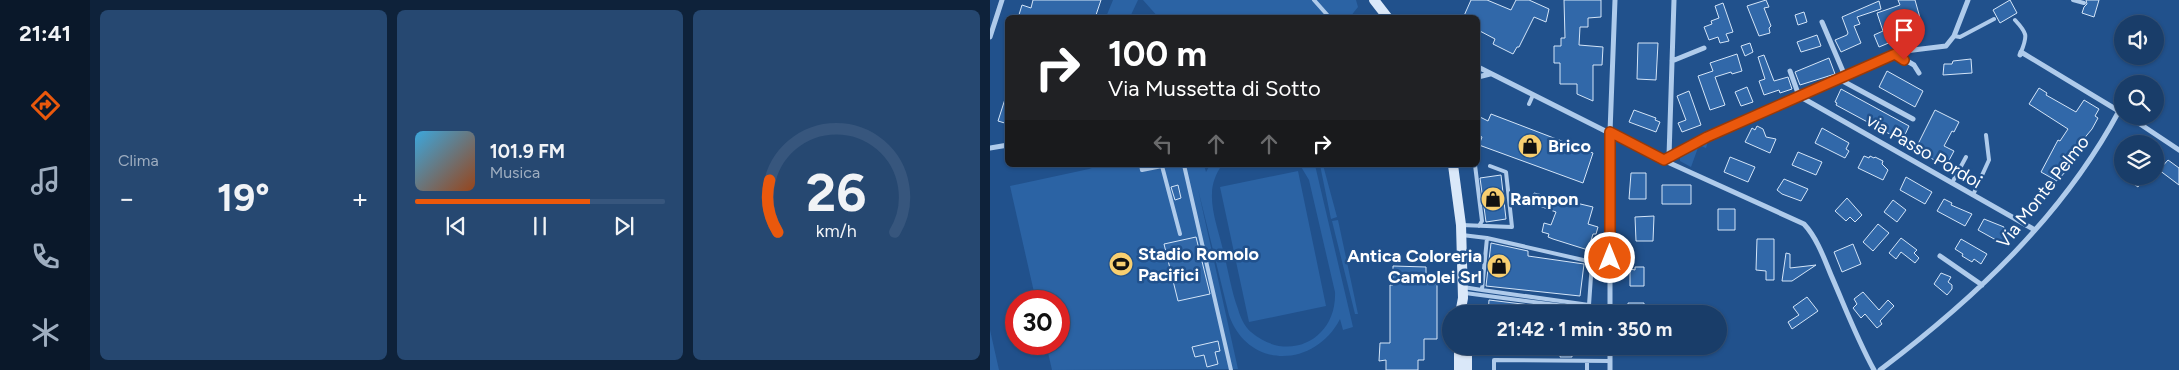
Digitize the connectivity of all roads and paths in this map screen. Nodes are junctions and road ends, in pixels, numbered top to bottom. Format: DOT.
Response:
graph roads {
  1 [pos="1002,0"];
  2 [pos="1314,0"];
  3 [pos="1374,0"];
  4 [pos="1614,0"];
  5 [pos="1674,0"];
  6 [pos="1968,0"];
  7 [pos="2073,0"];
  8 [pos="2084,3"];
  9 [pos="1327,15"];
  10 [pos="1386,15"];
  11 [pos="1994,19"];
  12 [pos="2015,20"];
  13 [pos="1822,22"];
  14 [pos="1954,36"];
  15 [pos="990,37"];
  16 [pos="1704,48"];
  17 [pos="1895,54"];
  18 [pos="2021,54"];
  19 [pos="1672,60"];
  20 [pos="1480,68"];
  21 [pos="1790,71"];
  22 [pos="1491,74"];
  23 [pos="1919,74"];
  24 [pos="1480,77"];
  25 [pos="1842,77"];
  26 [pos="1533,95"];
  27 [pos="1800,96"];
  28 [pos="1529,104"];
  29 [pos="2114,108"];
  30 [pos="1913,119"];
  31 [pos="2114,122"];
  32 [pos="2142,125"];
  33 [pos="1610,132"];
  34 [pos="1986,135"];
  35 [pos="1005,146"];
  36 [pos="990,148"];
  37 [pos="2179,150"];
  38 [pos="1669,156"];
  39 [pos="1966,157"];
  40 [pos="1664,160"];
  41 [pos="1490,166"];
  42 [pos="1141,167"];
  43 [pos="1159,167"];
  44 [pos="1165,167"];
  45 [pos="1184,167"];
  46 [pos="1453,167"];
  47 [pos="1475,167"];
  48 [pos="1952,183"];
  49 [pos="1972,196"];
  50 [pos="1479,226"];
  51 [pos="1461,230"];
  52 [pos="2035,230"];
  53 [pos="1180,234"];
  54 [pos="1486,238"];
  55 [pos="1940,256"];
  56 [pos="1982,286"];
  57 [pos="1482,290"];
  58 [pos="1463,293"];
  59 [pos="1461,305"];
  60 [pos="1465,305"];
  61 [pos="1551,305"];
  62 [pos="1610,305"];
  63 [pos="1457,355"];
  64 [pos="1458,355"];
  65 [pos="1467,355"];
  66 [pos="1610,355"];
  67 [pos="1587,361"];
  68 [pos="1610,361"];
  69 [pos="1231,370"];
  70 [pos="1455,370"];
  71 [pos="1459,370"];
  72 [pos="1467,370"];
  73 [pos="1494,370"];
  74 [pos="1587,370"];
  75 [pos="1610,370"];
  76 [pos="1874,370"];
  77 [pos="1880,370"];
  1 -- 15 [label="street"];
  2 -- 9 [label="lane"];
  3 -- 10 [label="main road"];
  4 -- 33 [label="street"];
  5 -- 19 [label="street"];
  6 -- 14 [label="street"];
  7 -- 8 [label="lane"];
  11 -- 14 [label="lane"];
  12 -- 18 [label="lane"];
  13 -- 25 [label="street"];
  14 -- 17 [label="street"];
  16 -- 19 [label="street"];
  17 -- 23 [label="street"];
  17 -- 25 [label="street"];
  18 -- 29 [label="street"];
  19 -- 38 [label="street"];
  20 -- 22 [label="street"];
  21 -- 27 [label="street"];
  22 -- 24 [label="street"];
  22 -- 26 [label="street"];
  25 -- 27 [label="street"];
  25 -- 30 [label="street"];
  26 -- 28 [label="lane"];
  26 -- 33 [label="street"];
  27 -- 38 [label="street"];
  27 -- 48 [label="street, via Passo Pordoi"];
  31 -- 52 [label="street, Via Monte Pelmo"];
  32 -- 37 [label="street"];
  33 -- 40 [label="street"];
  33 -- 62 [label="street"];
  34 -- 49 [label="lane"];
  35 -- 36 [label="street"];
  38 -- 40 [label="street"];
  39 -- 48 [label="lane"];
  40 -- 76 [label="street"];
  41 -- 50 [label="lane"];
  42 -- 43 [label="lane"];
  44 -- 53 [label="lane"];
  45 -- 69 [label="lane"];
  46 -- 51 [label="main road"];
  47 -- 50 [label="lane"];
  48 -- 49 [label="street, via Passo Pordoi"];
  49 -- 52 [label="street, via Passo Pordoi"];
  50 -- 51 [label="lane"];
  51 -- 54 [label="lane"];
  51 -- 58 [label="main road"];
  52 -- 56 [label="street, Via Monte Pelmo"];
  54 -- 57 [label="lane"];
  54 -- 57 [label="lane"];
  55 -- 56 [label="street"];
  56 -- 77 [label="street, Via Monte Pelmo"];
  57 -- 58 [label="lane"];
  58 -- 59 [label="main road"];
  58 -- 60 [label="main road"];
  58 -- 61 [label="lane"];
  63 -- 70 [label="street"];
  64 -- 71 [label="main road"];
  65 -- 72 [label="main road"];
  66 -- 68 [label="street"];
  67 -- 68 [label="lane"];
  67 -- 73 [label="lane"];
  67 -- 74 [label="lane"];
  68 -- 75 [label="street"];
}
